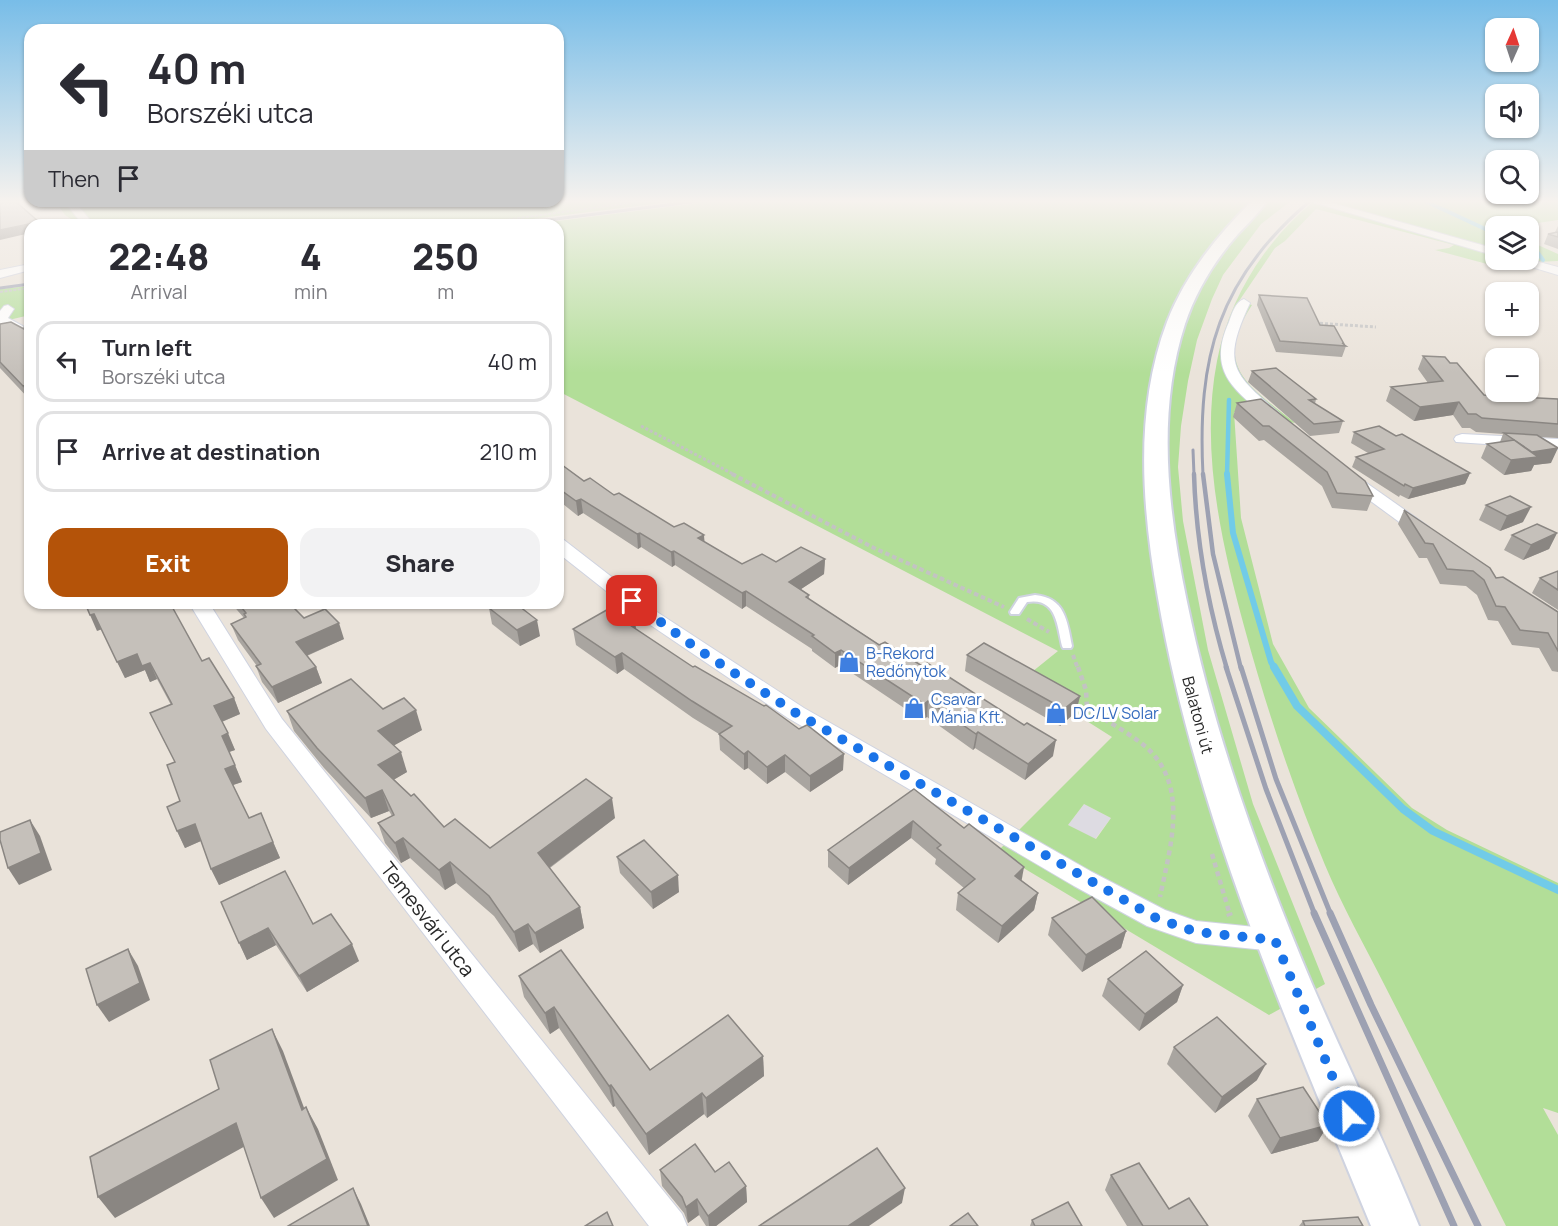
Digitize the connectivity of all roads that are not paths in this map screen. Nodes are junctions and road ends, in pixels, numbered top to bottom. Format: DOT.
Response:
graph roads {
  1 [pos="1211,258"];
  2 [pos="1539,265"];
  3 [pos="24,268"];
  4 [pos="1556,269"];
  5 [pos="0,274"];
  6 [pos="1244,303"];
  7 [pos="8,309"];
  8 [pos="24,332"];
  9 [pos="1289,430"];
  10 [pos="1462,440"];
  11 [pos="1558,444"];
  12 [pos="1338,470"];
  13 [pos="1437,540"];
  14 [pos="564,549"];
  15 [pos="203,609"];
  16 [pos="1015,612"];
  17 [pos="1068,646"];
  18 [pos="1275,940"];
  19 [pos="670,1226"];
  20 [pos="1395,1226"];
  1 -- 18 [label="main road, Balatoni út"];
  2 -- 4 [label="street"];
  3 -- 5 [label="street"];
  6 -- 9 [label="street"];
  7 -- 8 [label="street"];
  10 -- 11 [label="street"];
  12 -- 13 [label="street"];
  14 -- 18 [label="street"];
  15 -- 19 [label="street, Temesvári utca"];
  16 -- 17 [label="lane"];
  18 -- 20 [label="main road, Balatoni út"];
}
